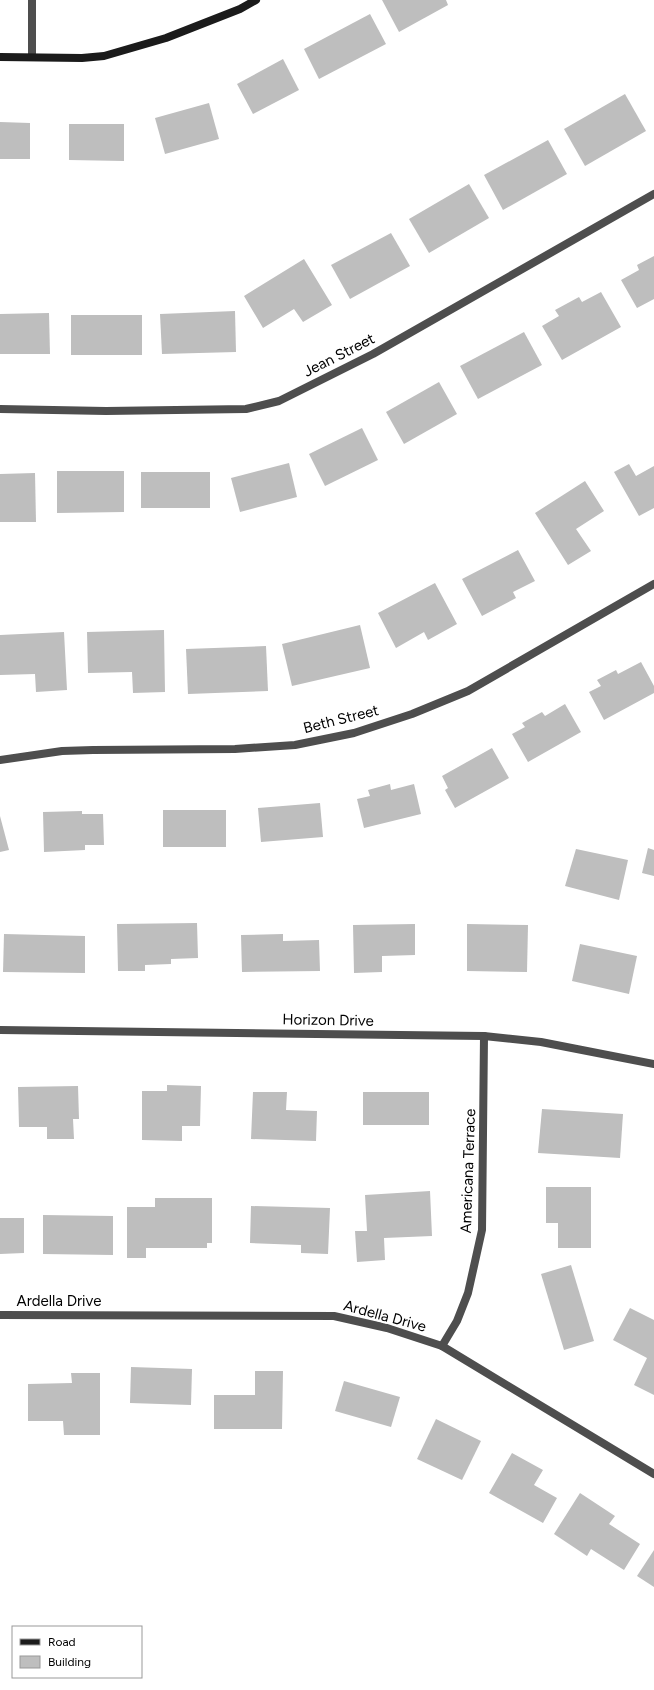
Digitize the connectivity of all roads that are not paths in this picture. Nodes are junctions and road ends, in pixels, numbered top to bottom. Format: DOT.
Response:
graph roads {
  1 [pos="32,0"];
  2 [pos="256,0"];
  3 [pos="0,57"];
  4 [pos="32,57"];
  5 [pos="654,194"];
  6 [pos="0,409"];
  7 [pos="654,584"];
  8 [pos="0,760"];
  9 [pos="0,1030"];
  10 [pos="484,1036"];
  11 [pos="654,1064"];
  12 [pos="0,1315"];
  13 [pos="442,1346"];
  14 [pos="654,1474"];
  1 -- 4 [label="street"];
  2 -- 4 [label="street"];
  3 -- 4 [label="street"];
  5 -- 6 [label="street, Jean Street"];
  7 -- 8 [label="street, Beth Street"];
  9 -- 10 [label="street, Horizon Drive"];
  10 -- 11 [label="street, Horizon Drive"];
  10 -- 13 [label="street, Americana Terrace"];
  12 -- 13 [label="street, Ardella Drive"];
  13 -- 14 [label="street, Ardella Drive"];
}
